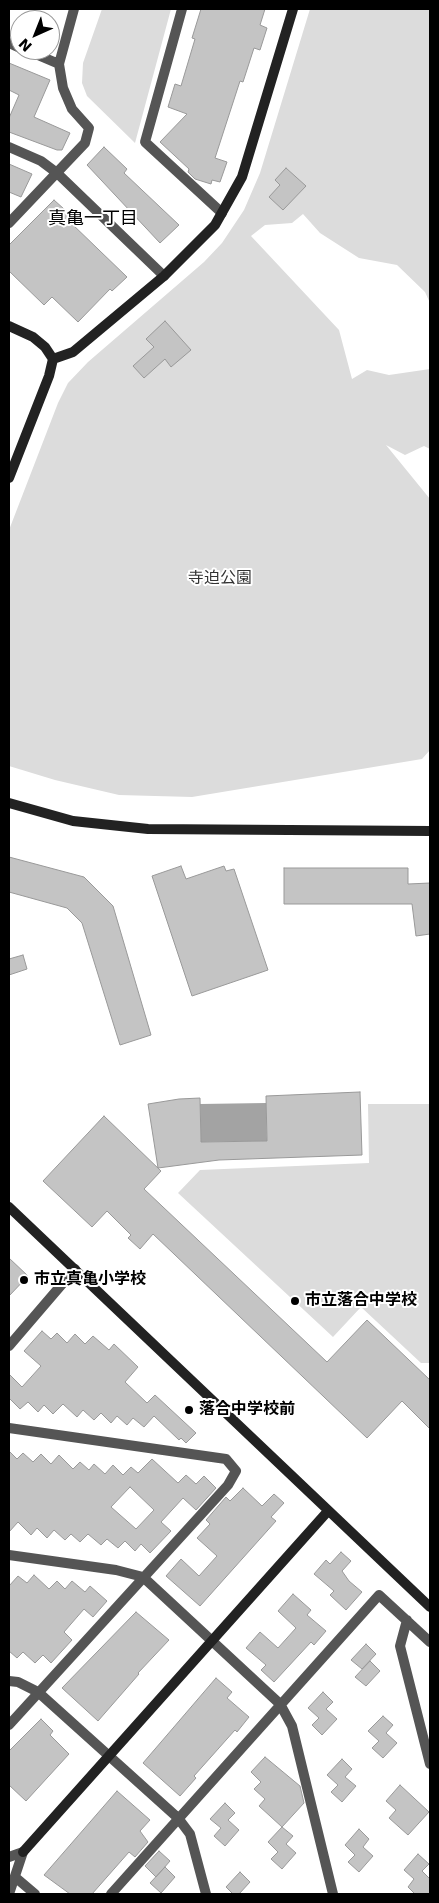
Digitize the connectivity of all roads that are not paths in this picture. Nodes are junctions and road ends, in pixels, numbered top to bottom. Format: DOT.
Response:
graph roads {
  1 [pos="182,9"];
  2 [pos="293,9"];
  3 [pos="71,10"];
  4 [pos="50,60"];
  5 [pos="59,64"];
  6 [pos="9,147"];
  7 [pos="57,172"];
  8 [pos="222,213"];
  9 [pos="9,223"];
  10 [pos="164,276"];
  11 [pos="9,326"];
  12 [pos="53,359"];
  13 [pos="9,478"];
  14 [pos="9,803"];
  15 [pos="430,831"];
  16 [pos="9,1207"];
  17 [pos="75,1270"];
  18 [pos="9,1346"];
  19 [pos="9,1428"];
  20 [pos="328,1511"];
  21 [pos="9,1555"];
  22 [pos="143,1577"];
  23 [pos="430,1607"];
  24 [pos="407,1620"];
  25 [pos="212,1640"];
  26 [pos="430,1642"];
  27 [pos="9,1681"];
  28 [pos="38,1692"];
  29 [pos="280,1704"];
  30 [pos="9,1725"];
  31 [pos="110,1756"];
  32 [pos="430,1764"];
  33 [pos="178,1818"];
  34 [pos="23,1852"];
  35 [pos="9,1856"];
  36 [pos="15,1877"];
  37 [pos="9,1894"];
  38 [pos="35,1894"];
  39 [pos="110,1894"];
  40 [pos="206,1894"];
  41 [pos="333,1894"];
  1 -- 8 [label="street"];
  2 -- 8 [label="street"];
  3 -- 5 [label="street"];
  4 -- 5 [label="street"];
  5 -- 7 [label="street"];
  6 -- 7 [label="street"];
  7 -- 9 [label="street"];
  7 -- 10 [label="street"];
  8 -- 10 [label="street"];
  10 -- 12 [label="street"];
  11 -- 12 [label="street"];
  12 -- 13 [label="street"];
  14 -- 15 [label="street"];
  16 -- 17 [label="street"];
  17 -- 18 [label="street"];
  17 -- 20 [label="street"];
  19 -- 22 [label="street"];
  20 -- 23 [label="street"];
  20 -- 25 [label="street"];
  21 -- 22 [label="street"];
  22 -- 25 [label="street"];
  22 -- 28 [label="street"];
  24 -- 26 [label="street"];
  24 -- 29 [label="street"];
  24 -- 32 [label="street"];
  25 -- 29 [label="street"];
  25 -- 31 [label="street"];
  27 -- 28 [label="street"];
  28 -- 30 [label="street"];
  28 -- 31 [label="street"];
  29 -- 33 [label="street"];
  29 -- 41 [label="street"];
  31 -- 33 [label="street"];
  31 -- 34 [label="street"];
  33 -- 39 [label="street"];
  33 -- 40 [label="street"];
  34 -- 35 [label="street"];
  34 -- 36 [label="street"];
  36 -- 37 [label="street"];
  36 -- 38 [label="street"];
}
